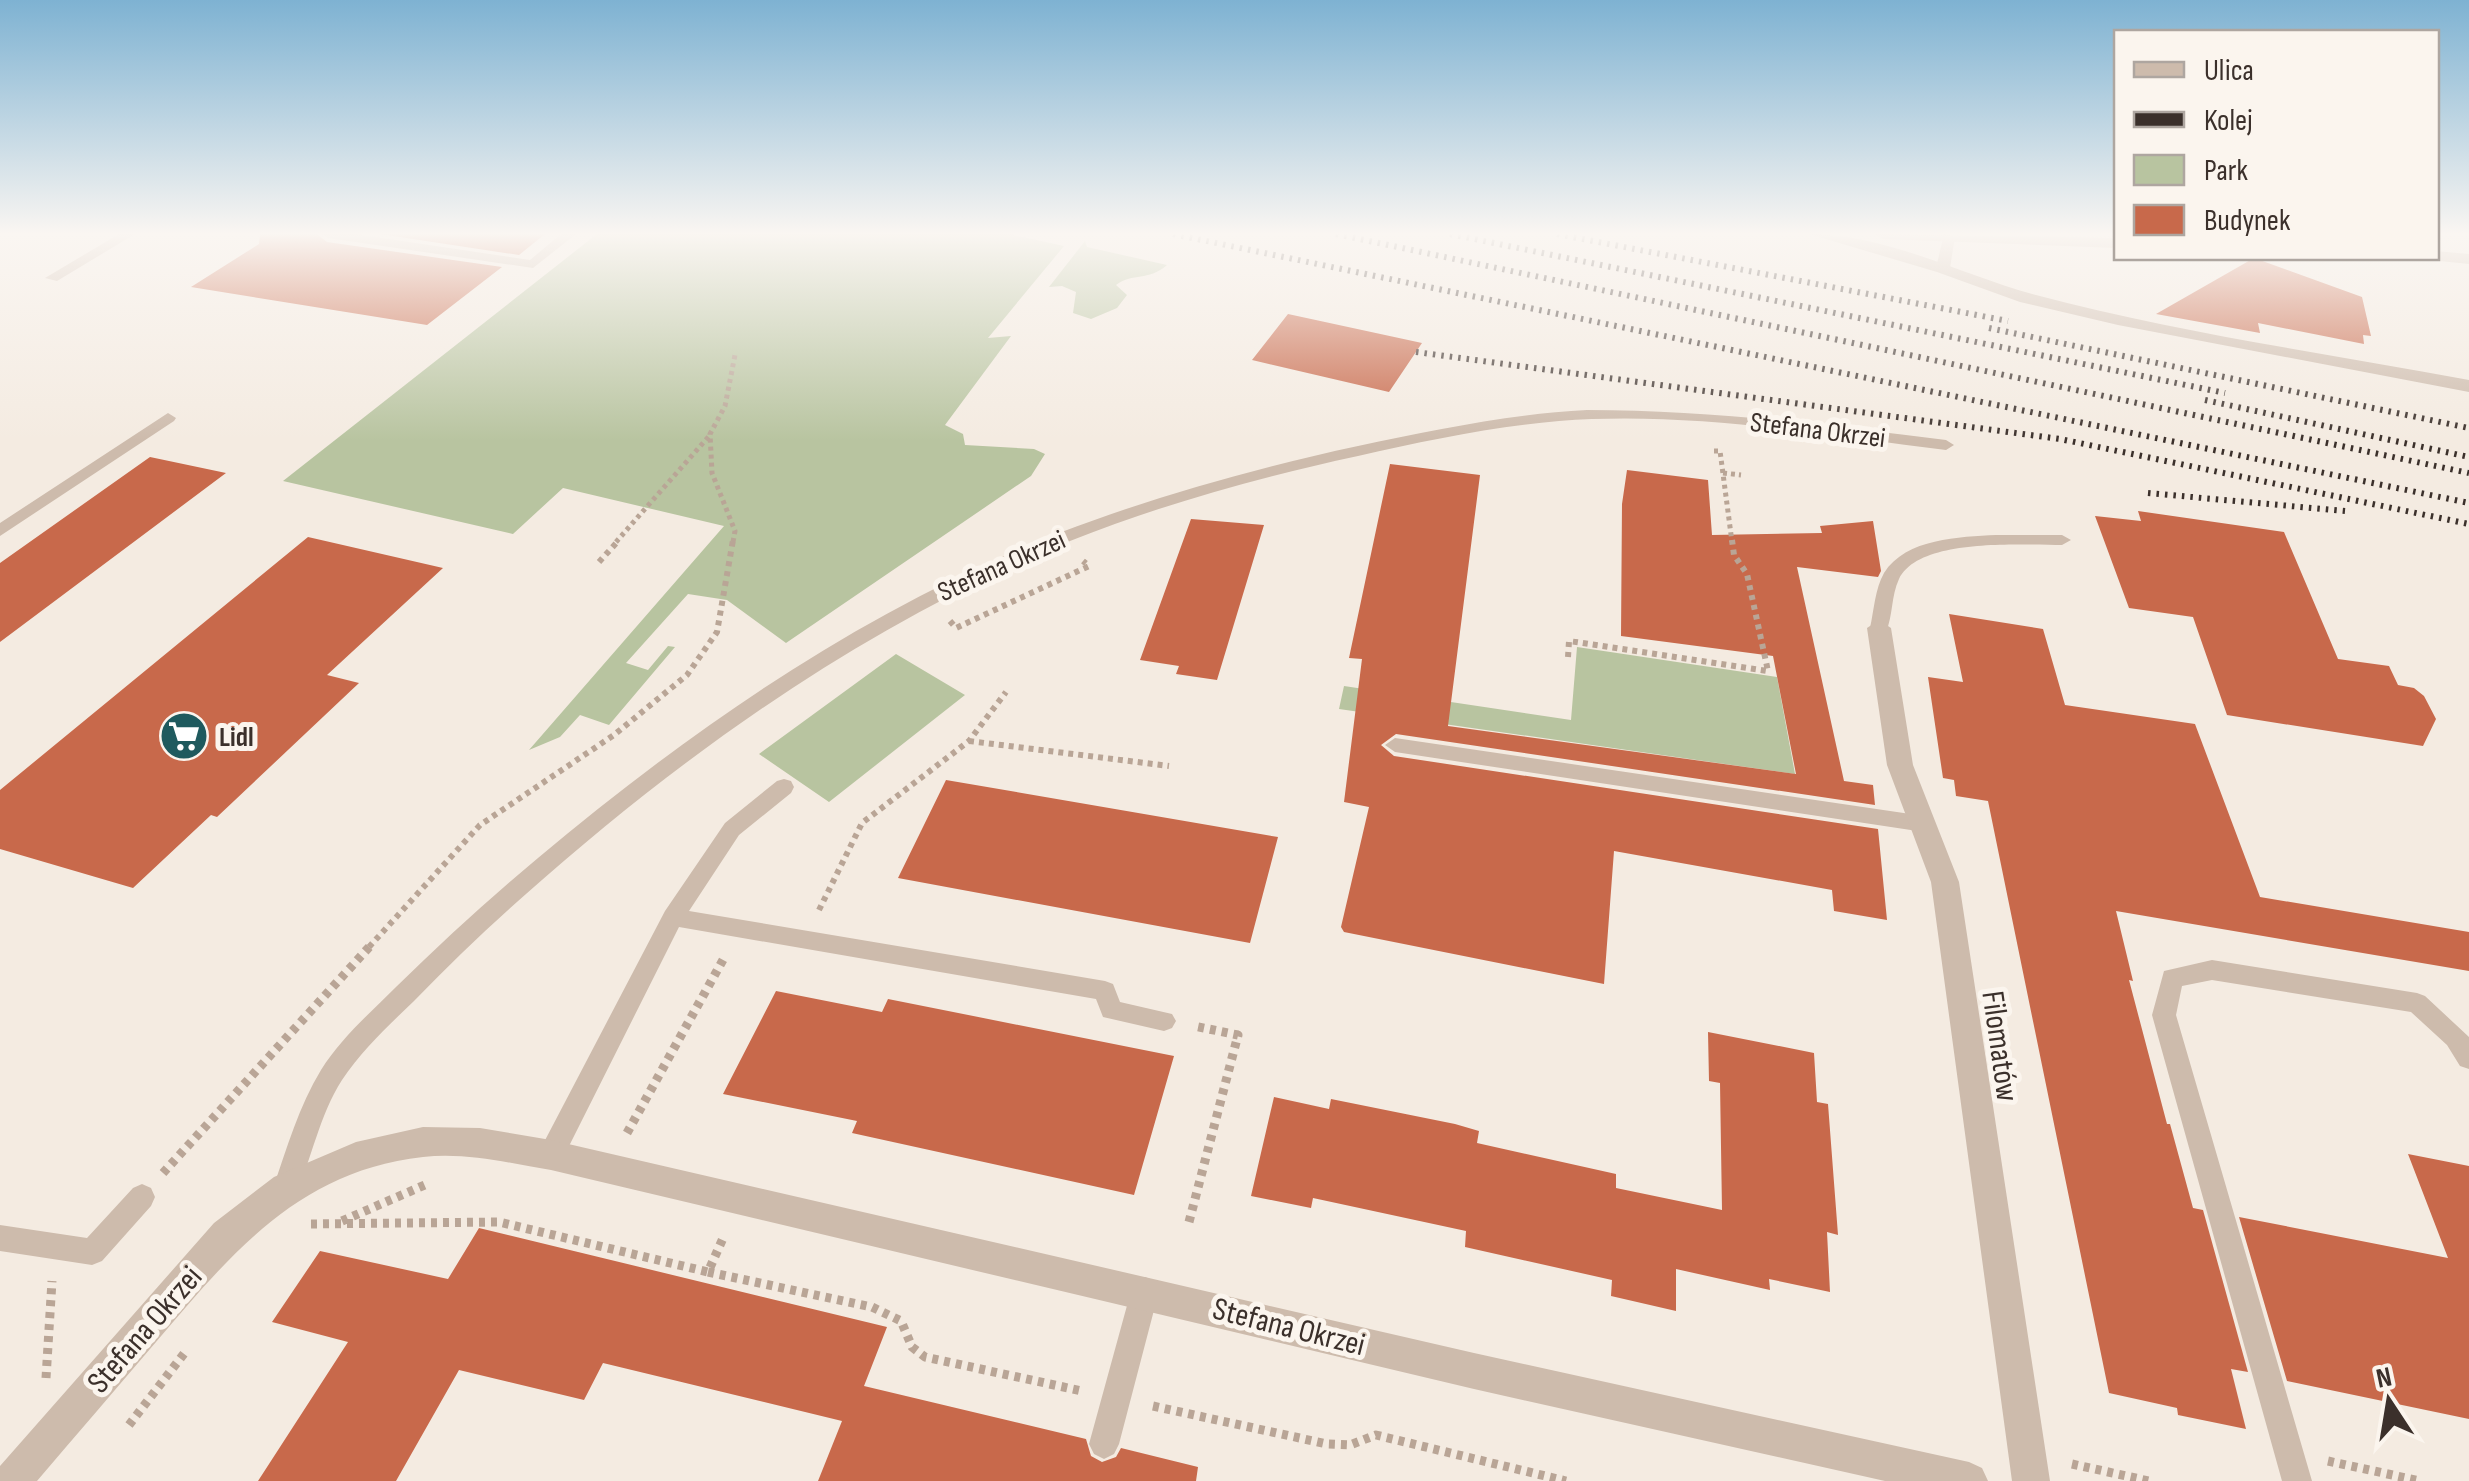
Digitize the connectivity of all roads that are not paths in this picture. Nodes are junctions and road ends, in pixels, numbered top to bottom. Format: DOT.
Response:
graph roads {
  1 [pos="2047,303"];
  2 [pos="2469,386"];
  3 [pos="168,418"];
  4 [pos="1946,445"];
  5 [pos="0,531"];
  6 [pos="2062,540"];
  7 [pos="1879,628"];
  8 [pos="1394,745"];
  9 [pos="784,787"];
  10 [pos="1924,824"];
  11 [pos="673,918"];
  12 [pos="1164,1021"];
  13 [pos="2469,1058"];
  14 [pos="550,1155"];
  15 [pos="286,1188"];
  16 [pos="142,1196"];
  17 [pos="0,1238"];
  18 [pos="1145,1291"];
  19 [pos="1104,1444"];
  20 [pos="12,1481"];
  21 [pos="1969,1481"];
  22 [pos="2031,1481"];
  23 [pos="2297,1481"];
  1 -- 2 [label="street"];
  3 -- 5 [label="lane"];
  4 -- 15 [label="lane, Stefana Okrzei"];
  6 -- 7 [label="lane"];
  7 -- 10 [label="street, Filomatów"];
  8 -- 10 [label="lane"];
  9 -- 11 [label="lane"];
  10 -- 22 [label="street, Filomatów"];
  11 -- 12 [label="lane"];
  11 -- 14 [label="lane"];
  13 -- 23 [label="lane"];
  14 -- 15 [label="street, Stefana Okrzei"];
  14 -- 18 [label="street, Stefana Okrzei"];
  15 -- 20 [label="street, Stefana Okrzei"];
  16 -- 17 [label="lane"];
  18 -- 19 [label="lane"];
  18 -- 21 [label="street, Stefana Okrzei"];
}
